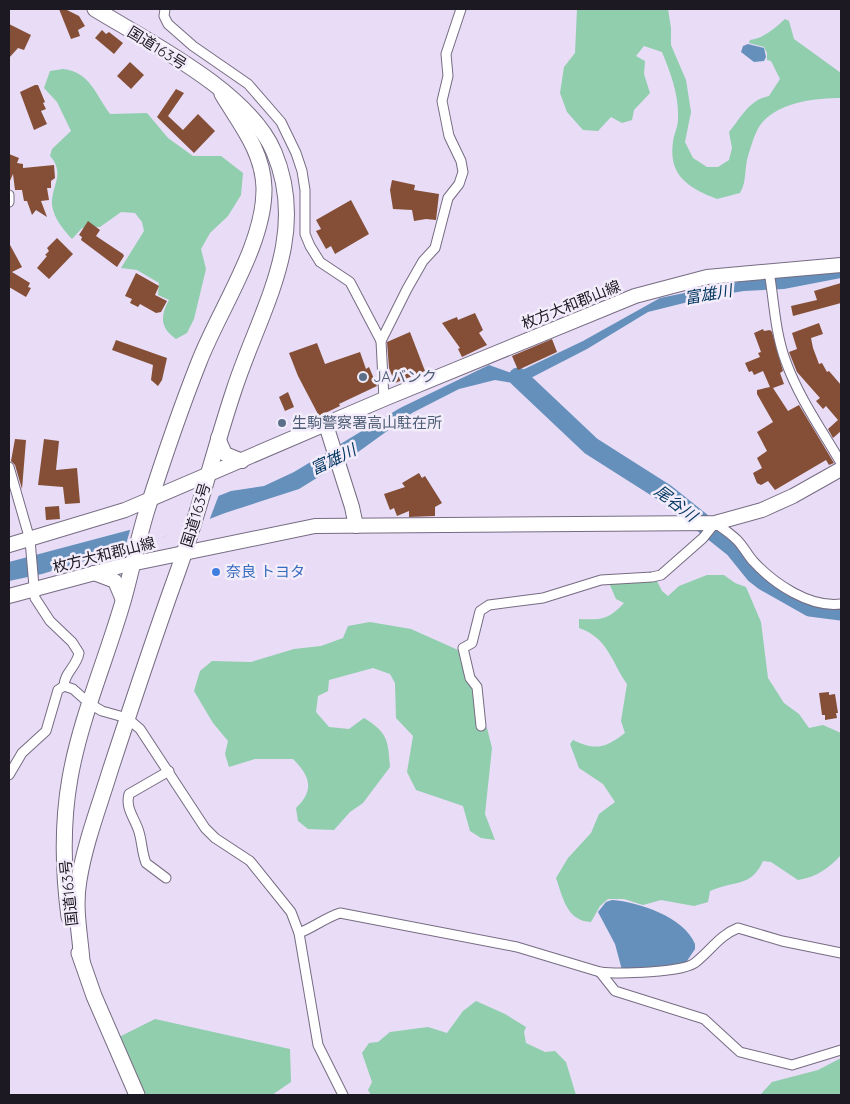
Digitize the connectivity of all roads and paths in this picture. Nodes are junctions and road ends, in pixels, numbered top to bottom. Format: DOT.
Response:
graph roads {
  1 [pos="95,9"];
  2 [pos="165,9"];
  3 [pos="461,9"];
  4 [pos="219,88"];
  5 [pos="9,195"];
  6 [pos="9,202"];
  7 [pos="841,265"];
  8 [pos="769,271"];
  9 [pos="381,340"];
  10 [pos="384,399"];
  11 [pos="326,425"];
  12 [pos="218,438"];
  13 [pos="242,461"];
  14 [pos="841,463"];
  15 [pos="9,467"];
  16 [pos="841,469"];
  17 [pos="207,476"];
  18 [pos="149,505"];
  19 [pos="715,523"];
  20 [pos="356,526"];
  21 [pos="9,545"];
  22 [pos="30,546"];
  23 [pos="184,552"];
  24 [pos="135,557"];
  25 [pos="94,572"];
  26 [pos="35,590"];
  27 [pos="9,596"];
  28 [pos="123,600"];
  29 [pos="841,604"];
  30 [pos="64,686"];
  31 [pos="90,704"];
  32 [pos="127,718"];
  33 [pos="481,726"];
  34 [pos="168,771"];
  35 [pos="9,775"];
  36 [pos="166,878"];
  37 [pos="299,933"];
  38 [pos="841,953"];
  39 [pos="82,961"];
  40 [pos="600,972"];
  41 [pos="841,1050"];
  42 [pos="137,1095"];
  43 [pos="343,1095"];
  1 -- 4 [label="highway, 国道163号"];
  2 -- 9 [label="street"];
  3 -- 9 [label="street"];
  4 -- 12 [label="highway, 国道163号"];
  4 -- 18 [label="highway, 国道163号"];
  5 -- 6 [label="street"];
  7 -- 8 [label="main road, 枚方大和郡山線"];
  8 -- 10 [label="main road, 枚方大和郡山線"];
  8 -- 14 [label="street"];
  9 -- 10 [label="street"];
  10 -- 11 [label="main road, 枚方大和郡山線"];
  11 -- 13 [label="main road, 枚方大和郡山線"];
  11 -- 20 [label="main road"];
  12 -- 13 [label="main road"];
  12 -- 17 [label="highway, 国道163号"];
  13 -- 17 [label="main road, 枚方大和郡山線"];
  15 -- 22 [label="street"];
  16 -- 19 [label="main road, 枚方大和郡山線"];
  17 -- 18 [label="main road, 枚方大和郡山線"];
  17 -- 23 [label="highway, 国道163号"];
  18 -- 22 [label="main road, 枚方大和郡山線"];
  18 -- 24 [label="highway, 国道163号"];
  19 -- 20 [label="main road, 枚方大和郡山線"];
  19 -- 29 [label="street"];
  19 -- 33 [label="street"];
  20 -- 23 [label="main road, 枚方大和郡山線"];
  21 -- 22 [label="main road, 枚方大和郡山線"];
  22 -- 26 [label="street"];
  23 -- 24 [label="main road, 枚方大和郡山線"];
  23 -- 32 [label="highway, 国道163号"];
  24 -- 25 [label="main road, 枚方大和郡山線"];
  24 -- 28 [label="highway, 国道163号"];
  25 -- 26 [label="main road, 枚方大和郡山線"];
  25 -- 28 [label="main road"];
  26 -- 27 [label="main road, 枚方大和郡山線"];
  26 -- 30 [label="street"];
  28 -- 31 [label="highway, 国道163号"];
  30 -- 31 [label="street"];
  30 -- 35 [label="street"];
  31 -- 32 [label="street"];
  31 -- 39 [label="highway, 国道163号"];
  32 -- 34 [label="street"];
  32 -- 39 [label="highway, 国道163号"];
  34 -- 36 [label="street"];
  34 -- 37 [label="street"];
  37 -- 40 [label="street"];
  37 -- 43 [label="street"];
  38 -- 40 [label="street"];
  39 -- 42 [label="highway, 国道163号"];
  40 -- 41 [label="street"];
}
